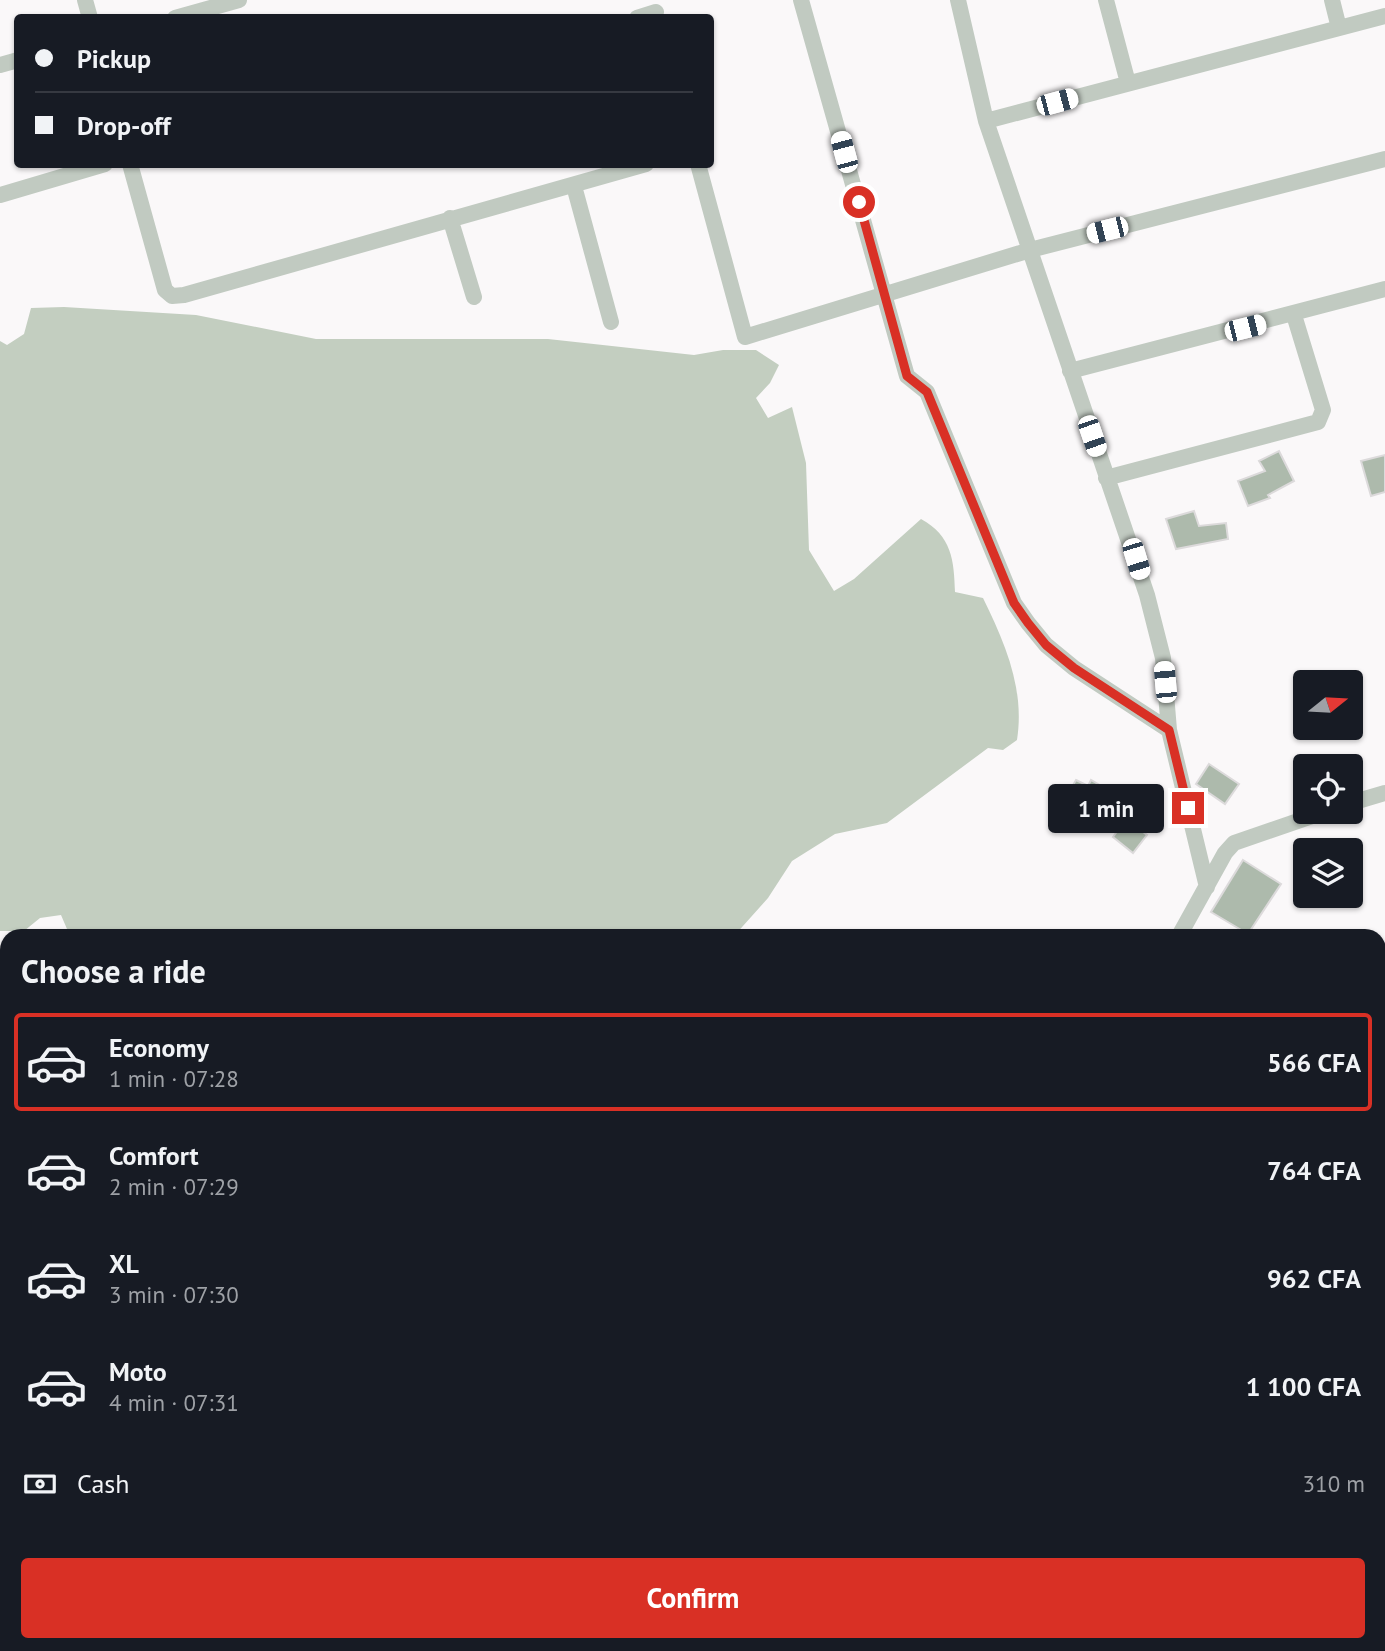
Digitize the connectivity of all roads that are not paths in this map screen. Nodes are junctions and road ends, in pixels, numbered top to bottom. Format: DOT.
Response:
graph roads {
  1 [pos="239,0"];
  2 [pos="802,0"];
  3 [pos="958,0"];
  4 [pos="1105,0"];
  5 [pos="1332,0"];
  6 [pos="189,14"];
  7 [pos="1385,16"];
  8 [pos="1339,28"];
  9 [pos="1128,83"];
  10 [pos="986,121"];
  11 [pos="1385,159"];
  12 [pos="91,168"];
  13 [pos="131,168"];
  14 [pos="633,168"];
  15 [pos="699,168"];
  16 [pos="574,186"];
  17 [pos="0,195"];
  18 [pos="450,218"];
  19 [pos="1031,250"];
  20 [pos="1385,289"];
  21 [pos="884,294"];
  22 [pos="474,297"];
  23 [pos="1294,315"];
  24 [pos="611,322"];
  25 [pos="1070,371"];
  26 [pos="1106,478"];
  27 [pos="1169,730"];
  28 [pos="1385,793"];
  29 [pos="1363,799"];
  30 [pos="1293,823"];
  31 [pos="1206,887"];
  32 [pos="1182,929"];
  1 -- 6 [label="street"];
  2 -- 21 [label="street"];
  3 -- 10 [label="street"];
  4 -- 9 [label="street"];
  5 -- 8 [label="street"];
  7 -- 8 [label="street"];
  8 -- 9 [label="street"];
  9 -- 10 [label="street"];
  10 -- 19 [label="street"];
  11 -- 19 [label="street"];
  12 -- 17 [label="street"];
  13 -- 18 [label="street"];
  14 -- 16 [label="street"];
  15 -- 21 [label="street"];
  16 -- 18 [label="street"];
  16 -- 24 [label="street"];
  18 -- 22 [label="street"];
  19 -- 21 [label="street"];
  19 -- 25 [label="street"];
  20 -- 23 [label="street"];
  21 -- 27 [label="street"];
  23 -- 25 [label="street"];
  23 -- 26 [label="street"];
  25 -- 26 [label="street"];
  26 -- 27 [label="street"];
  27 -- 31 [label="street"];
  28 -- 29 [label="street"];
  30 -- 31 [label="street"];
  31 -- 32 [label="street"];
}
